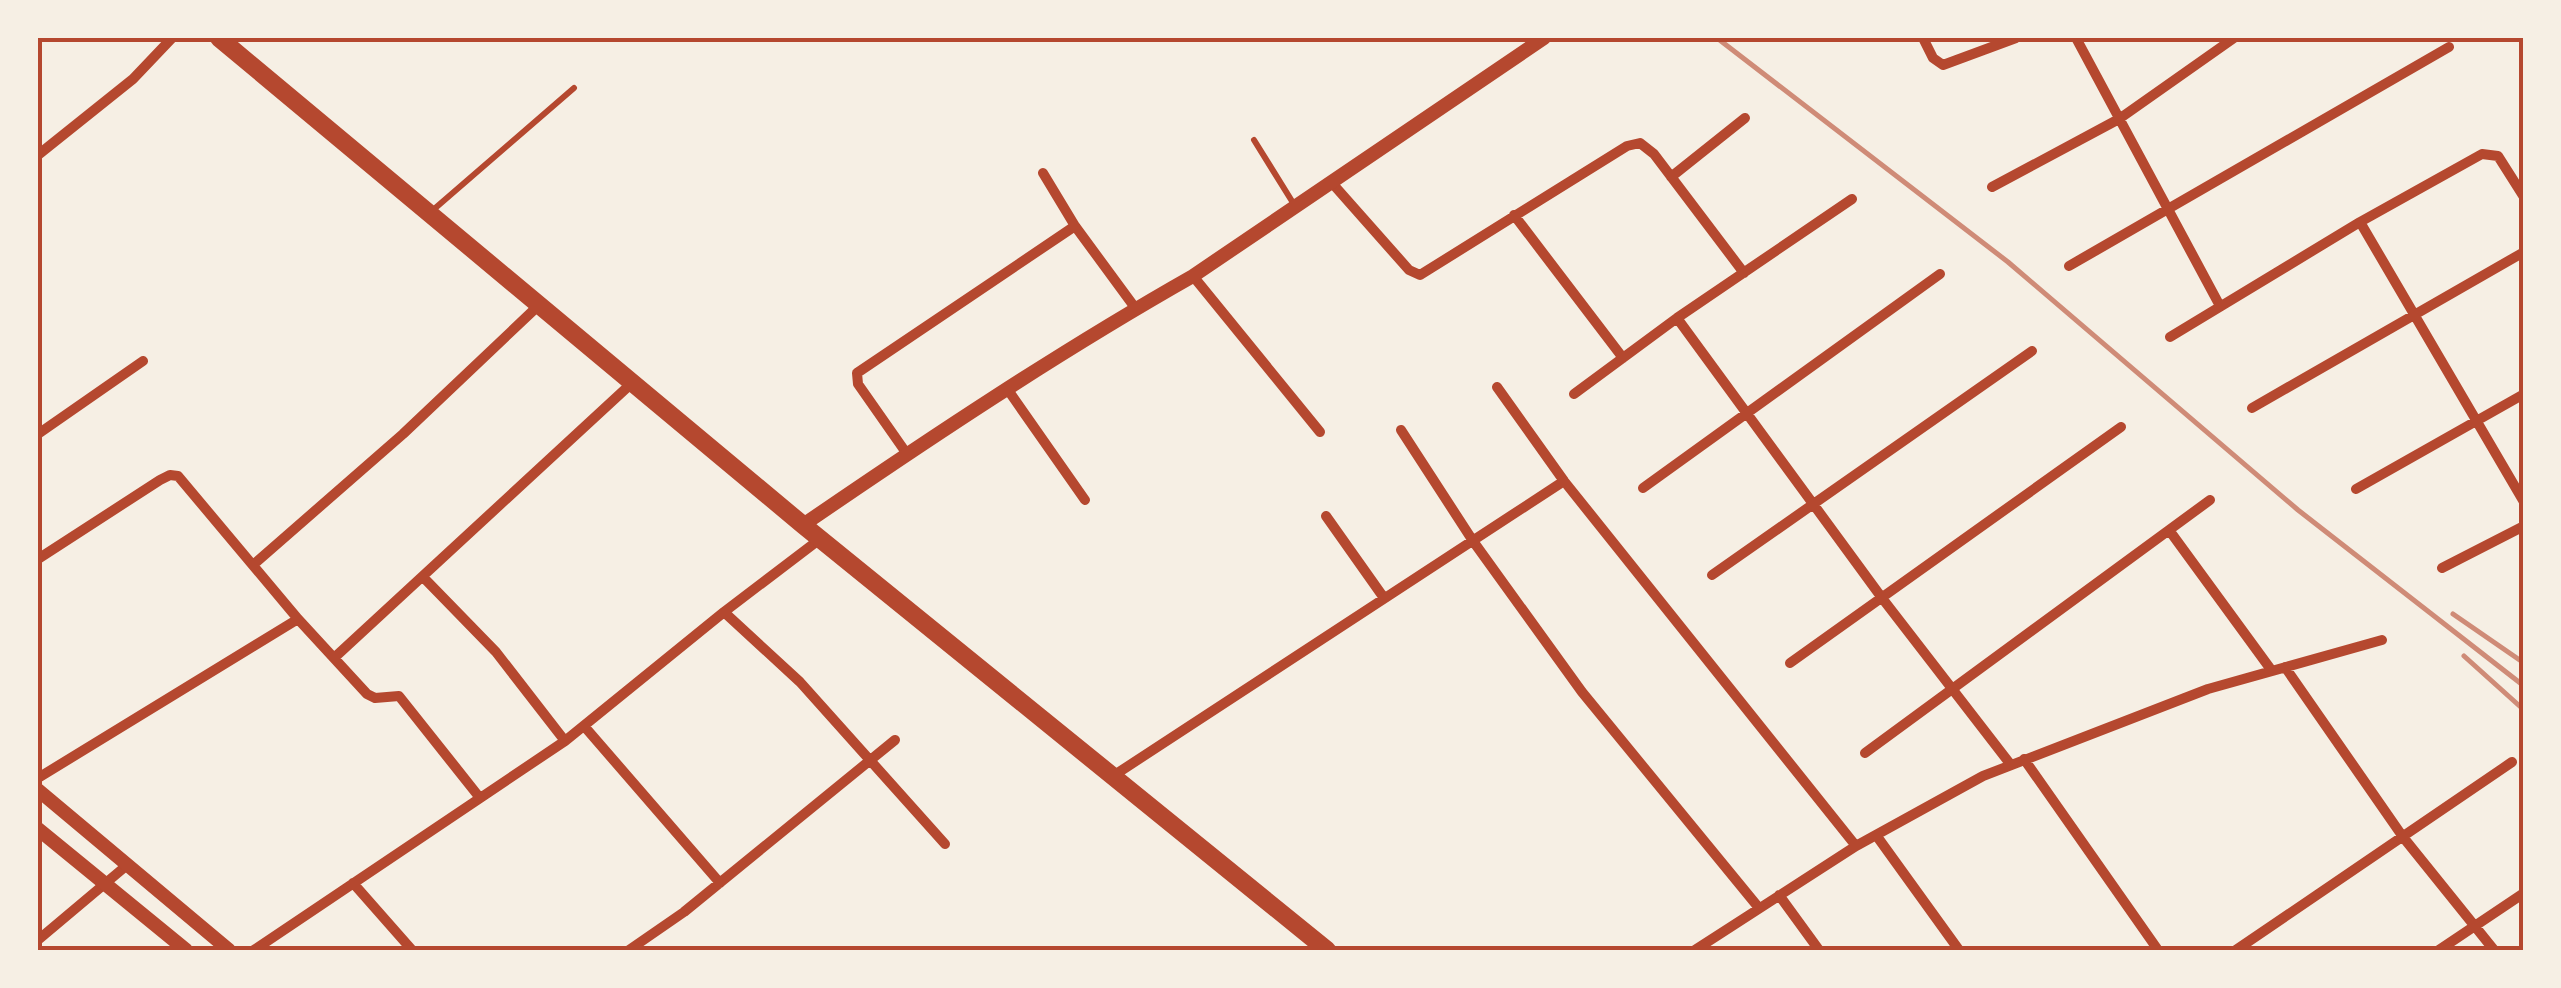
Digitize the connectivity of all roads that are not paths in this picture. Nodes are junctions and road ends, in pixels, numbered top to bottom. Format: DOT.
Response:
graph roads {
  1 [pos="172,38"];
  2 [pos="218,38"];
  3 [pos="1544,38"];
  4 [pos="1924,38"];
  5 [pos="2016,38"];
  6 [pos="2076,38"];
  7 [pos="2234,38"];
  8 [pos="2449,47"];
  9 [pos="574,88"];
  10 [pos="1745,118"];
  11 [pos="2119,118"];
  12 [pos="1254,140"];
  13 [pos="38,155"];
  14 [pos="1043,173"];
  15 [pos="1672,177"];
  16 [pos="1332,184"];
  17 [pos="1992,187"];
  18 [pos="2524,197"];
  19 [pos="1852,199"];
  20 [pos="1296,207"];
  21 [pos="2167,208"];
  22 [pos="428,214"];
  23 [pos="1514,215"];
  24 [pos="2360,222"];
  25 [pos="1076,226"];
  26 [pos="2524,252"];
  27 [pos="2069,266"];
  28 [pos="1744,272"];
  29 [pos="1940,274"];
  30 [pos="1193,276"];
  31 [pos="538,306"];
  32 [pos="2220,306"];
  33 [pos="1136,308"];
  34 [pos="2416,316"];
  35 [pos="1677,318"];
  36 [pos="2170,337"];
  37 [pos="2032,351"];
  38 [pos="1623,358"];
  39 [pos="143,361"];
  40 [pos="633,382"];
  41 [pos="1497,387"];
  42 [pos="1008,390"];
  43 [pos="1574,394"];
  44 [pos="2524,394"];
  45 [pos="2252,408"];
  46 [pos="1745,411"];
  47 [pos="2476,421"];
  48 [pos="2120,427"];
  49 [pos="1401,430"];
  50 [pos="1320,432"];
  51 [pos="38,434"];
  52 [pos="907,454"];
  53 [pos="1564,481"];
  54 [pos="1642,488"];
  55 [pos="2356,490"];
  56 [pos="1084,500"];
  57 [pos="2210,500"];
  58 [pos="2524,502"];
  59 [pos="1813,504"];
  60 [pos="1326,516"];
  61 [pos="803,525"];
  62 [pos="2524,526"];
  63 [pos="2169,530"];
  64 [pos="820,539"];
  65 [pos="1472,541"];
  66 [pos="38,560"];
  67 [pos="253,565"];
  68 [pos="2442,568"];
  69 [pos="1712,575"];
  70 [pos="423,578"];
  71 [pos="1384,598"];
  72 [pos="1882,598"];
  73 [pos="724,612"];
  74 [pos="298,619"];
  75 [pos="2382,640"];
  76 [pos="334,658"];
  77 [pos="1790,663"];
  78 [pos="2285,667"];
  79 [pos="2272,671"];
  80 [pos="1951,687"];
  81 [pos="584,726"];
  82 [pos="895,740"];
  83 [pos="565,741"];
  84 [pos="1865,752"];
  85 [pos="2024,759"];
  86 [pos="869,760"];
  87 [pos="2512,762"];
  88 [pos="2011,764"];
  89 [pos="1112,777"];
  90 [pos="38,778"];
  91 [pos="38,790"];
  92 [pos="480,798"];
  93 [pos="38,828"];
  94 [pos="1876,835"];
  95 [pos="2403,837"];
  96 [pos="944,844"];
  97 [pos="1856,846"];
  98 [pos="126,866"];
  99 [pos="720,882"];
  100 [pos="353,884"];
  101 [pos="105,885"];
  102 [pos="2524,893"];
  103 [pos="1779,895"];
  104 [pos="1759,908"];
  105 [pos="2476,926"];
  106 [pos="38,940"];
  107 [pos="1704,948"];
  108 [pos="186,950"];
  109 [pos="229,950"];
  110 [pos="254,950"];
  111 [pos="412,950"];
  112 [pos="629,950"];
  113 [pos="1328,950"];
  114 [pos="1819,950"];
  115 [pos="1958,950"];
  116 [pos="2158,950"];
  117 [pos="2236,950"];
  118 [pos="2439,950"];
  119 [pos="2494,950"];
  1 -- 13 [label="street"];
  2 -- 22 [label="main road"];
  3 -- 16 [label="street"];
  4 -- 5 [label="street"];
  6 -- 11 [label="street"];
  7 -- 11 [label="street"];
  8 -- 21 [label="street"];
  9 -- 22 [label="lane"];
  10 -- 15 [label="street"];
  11 -- 17 [label="street"];
  11 -- 21 [label="street"];
  12 -- 20 [label="lane"];
  14 -- 25 [label="street"];
  15 -- 23 [label="street"];
  15 -- 28 [label="street"];
  16 -- 20 [label="street"];
  16 -- 23 [label="street"];
  18 -- 24 [label="street"];
  19 -- 28 [label="street"];
  20 -- 30 [label="street"];
  21 -- 27 [label="street"];
  21 -- 32 [label="street"];
  22 -- 31 [label="main road"];
  23 -- 38 [label="street"];
  24 -- 32 [label="street"];
  24 -- 34 [label="street"];
  25 -- 33 [label="street"];
  25 -- 52 [label="street"];
  26 -- 34 [label="street"];
  28 -- 35 [label="street"];
  29 -- 46 [label="street"];
  30 -- 33 [label="street"];
  30 -- 50 [label="street"];
  31 -- 40 [label="main road"];
  31 -- 67 [label="street"];
  32 -- 36 [label="street"];
  33 -- 42 [label="street"];
  34 -- 45 [label="street"];
  34 -- 47 [label="street"];
  35 -- 38 [label="street"];
  35 -- 46 [label="street"];
  37 -- 59 [label="street"];
  38 -- 43 [label="street"];
  39 -- 51 [label="street"];
  40 -- 61 [label="main road"];
  40 -- 70 [label="street"];
  41 -- 53 [label="street"];
  42 -- 52 [label="street"];
  42 -- 56 [label="street"];
  44 -- 47 [label="street"];
  46 -- 54 [label="street"];
  46 -- 59 [label="street"];
  47 -- 55 [label="street"];
  47 -- 58 [label="street"];
  48 -- 72 [label="street"];
  49 -- 65 [label="street"];
  52 -- 61 [label="street"];
  53 -- 65 [label="street"];
  53 -- 97 [label="street"];
  57 -- 63 [label="street"];
  59 -- 69 [label="street"];
  59 -- 72 [label="street"];
  60 -- 71 [label="street"];
  61 -- 64 [label="main road"];
  62 -- 68 [label="street"];
  63 -- 79 [label="street"];
  63 -- 80 [label="street"];
  64 -- 73 [label="street"];
  64 -- 89 [label="main road"];
  65 -- 71 [label="street"];
  65 -- 104 [label="street"];
  66 -- 67 [label="street"];
  67 -- 74 [label="street"];
  70 -- 76 [label="street"];
  70 -- 83 [label="street"];
  71 -- 89 [label="street"];
  72 -- 77 [label="street"];
  72 -- 80 [label="street"];
  73 -- 81 [label="street"];
  73 -- 86 [label="street"];
  74 -- 76 [label="street"];
  74 -- 90 [label="street"];
  75 -- 78 [label="street"];
  76 -- 92 [label="street"];
  78 -- 79 [label="street"];
  78 -- 95 [label="street"];
  79 -- 85 [label="street"];
  80 -- 84 [label="street"];
  80 -- 88 [label="street"];
  81 -- 83 [label="street"];
  81 -- 99 [label="street"];
  82 -- 86 [label="street"];
  83 -- 92 [label="street"];
  85 -- 88 [label="street"];
  85 -- 116 [label="street"];
  86 -- 96 [label="street"];
  86 -- 99 [label="street"];
  87 -- 95 [label="street"];
  88 -- 94 [label="street"];
  89 -- 113 [label="main road"];
  91 -- 98 [label="street"];
  92 -- 100 [label="street"];
  93 -- 101 [label="street"];
  94 -- 97 [label="street"];
  94 -- 115 [label="street"];
  95 -- 105 [label="street"];
  95 -- 117 [label="street"];
  97 -- 103 [label="street"];
  98 -- 101 [label="street"];
  98 -- 109 [label="street"];
  99 -- 112 [label="street"];
  100 -- 110 [label="street"];
  100 -- 111 [label="street"];
  101 -- 106 [label="street"];
  101 -- 108 [label="street"];
  102 -- 105 [label="street"];
  103 -- 104 [label="street"];
  103 -- 114 [label="street"];
  104 -- 107 [label="street"];
  105 -- 118 [label="street"];
  105 -- 119 [label="street"];
}
